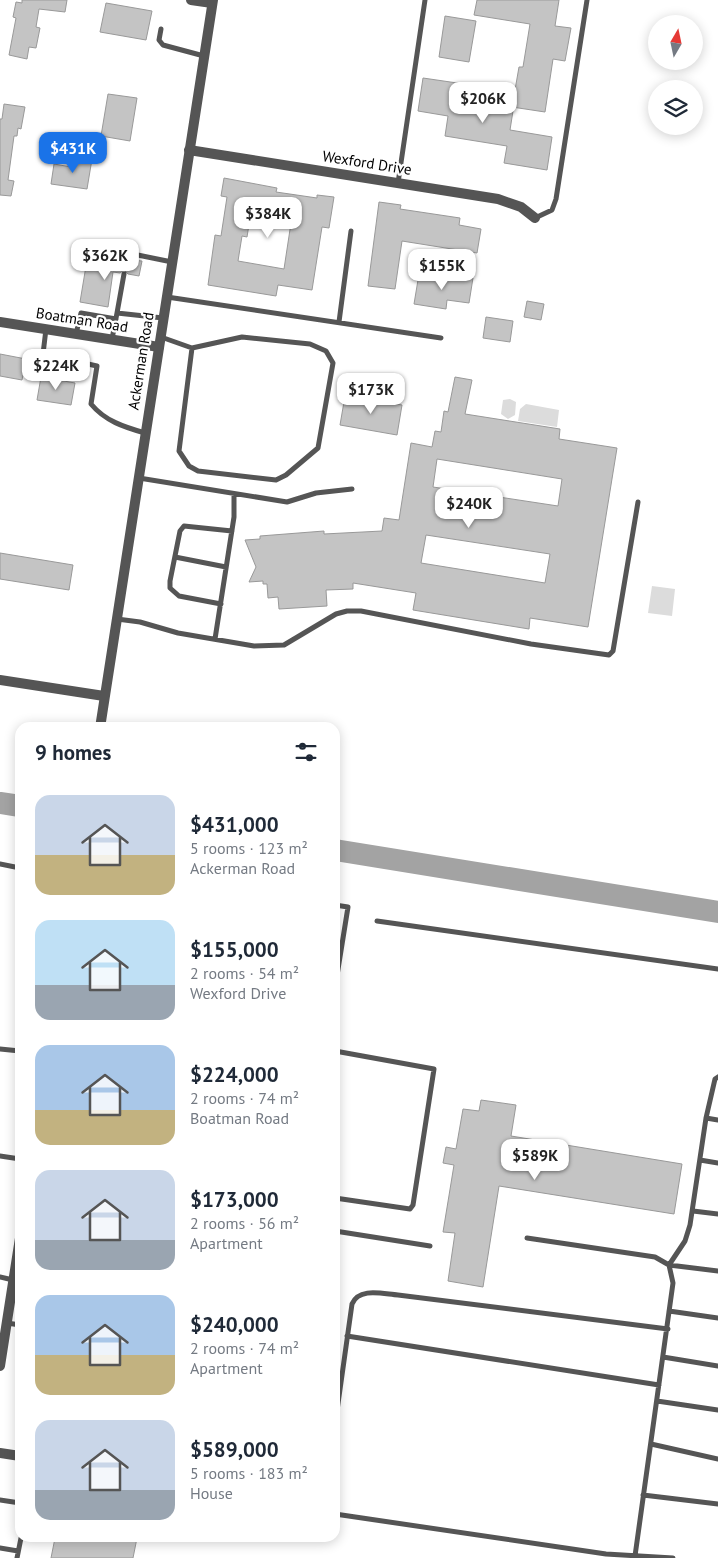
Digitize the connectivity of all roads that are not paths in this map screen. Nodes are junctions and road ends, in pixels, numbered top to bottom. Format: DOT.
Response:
graph roads {
  1 [pos="191,0"];
  2 [pos="425,0"];
  3 [pos="587,0"];
  4 [pos="213,2"];
  5 [pos="161,29"];
  6 [pos="204,56"];
  7 [pos="189,150"];
  8 [pos="398,183"];
  9 [pos="535,218"];
  10 [pos="351,231"];
  11 [pos="127,259"];
  12 [pos="172,262"];
  13 [pos="124,274"];
  14 [pos="166,297"];
  15 [pos="116,316"];
  16 [pos="163,318"];
  17 [pos="0,322"];
  18 [pos="339,322"];
  19 [pos="46,329"];
  20 [pos="76,334"];
  21 [pos="442,338"];
  22 [pos="112,339"];
  23 [pos="160,342"];
  24 [pos="192,348"];
  25 [pos="145,433"];
  26 [pos="138,478"];
  27 [pos="352,489"];
  28 [pos="234,495"];
  29 [pos="638,502"];
  30 [pos="232,531"];
  31 [pos="175,557"];
  32 [pos="226,567"];
  33 [pos="221,604"];
  34 [pos="116,618"];
  35 [pos="215,639"];
  36 [pos="0,680"];
  37 [pos="104,696"];
  38 [pos="101,722"];
  39 [pos="0,864"];
  40 [pos="15,867"];
  41 [pos="340,906"];
  42 [pos="377,921"];
  43 [pos="340,957"];
  44 [pos="718,969"];
  45 [pos="0,1049"];
  46 [pos="15,1050"];
  47 [pos="340,1052"];
  48 [pos="718,1077"];
  49 [pos="706,1118"];
  50 [pos="718,1120"];
  51 [pos="0,1156"];
  52 [pos="15,1158"];
  53 [pos="700,1160"];
  54 [pos="718,1163"];
  55 [pos="340,1199"];
  56 [pos="694,1210"];
  57 [pos="718,1214"];
  58 [pos="340,1232"];
  59 [pos="526,1238"];
  60 [pos="430,1246"];
  61 [pos="669,1265"];
  62 [pos="718,1272"];
  63 [pos="15,1273"];
  64 [pos="0,1277"];
  65 [pos="14,1280"];
  66 [pos="5,1307"];
  67 [pos="669,1311"];
  68 [pos="718,1318"];
  69 [pos="7,1323"];
  70 [pos="15,1325"];
  71 [pos="668,1329"];
  72 [pos="347,1336"];
  73 [pos="663,1357"];
  74 [pos="0,1366"];
  75 [pos="718,1366"];
  76 [pos="659,1385"];
  77 [pos="340,1388"];
  78 [pos="657,1401"];
  79 [pos="718,1410"];
  80 [pos="650,1444"];
  81 [pos="0,1453"];
  82 [pos="15,1455"];
  83 [pos="718,1459"];
  84 [pos="644,1495"];
  85 [pos="0,1500"];
  86 [pos="15,1502"];
  87 [pos="718,1504"];
  88 [pos="340,1515"];
  89 [pos="20,1542"];
  90 [pos="0,1548"];
  91 [pos="18,1551"];
  92 [pos="635,1556"];
  93 [pos="17,1558"];
  94 [pos="673,1558"];
  1 -- 4 [label="street"];
  2 -- 8 [label="lane"];
  3 -- 9 [label="lane"];
  4 -- 6 [label="street, Ackerman Road"];
  5 -- 6 [label="lane"];
  6 -- 7 [label="street, Ackerman Road"];
  7 -- 8 [label="street, Wexford Drive"];
  7 -- 12 [label="street, Ackerman Road"];
  8 -- 9 [label="street, Wexford Drive"];
  10 -- 18 [label="lane"];
  11 -- 12 [label="lane"];
  12 -- 14 [label="street, Ackerman Road"];
  13 -- 15 [label="lane"];
  14 -- 16 [label="street, Ackerman Road"];
  14 -- 18 [label="lane"];
  15 -- 16 [label="lane"];
  15 -- 20 [label="lane"];
  15 -- 22 [label="lane"];
  16 -- 23 [label="street, Ackerman Road"];
  17 -- 19 [label="street, Boatman Road"];
  18 -- 21 [label="lane"];
  19 -- 20 [label="street, Boatman Road"];
  19 -- 25 [label="lane"];
  20 -- 22 [label="street, Boatman Road"];
  22 -- 23 [label="street, Boatman Road"];
  23 -- 24 [label="lane"];
  23 -- 25 [label="street, Ackerman Road"];
  24 -- 24 [label="lane"];
  25 -- 26 [label="street, Ackerman Road"];
  26 -- 28 [label="lane"];
  26 -- 34 [label="street, Ackerman Road"];
  27 -- 28 [label="lane"];
  28 -- 30 [label="lane"];
  29 -- 35 [label="lane"];
  30 -- 31 [label="lane"];
  30 -- 32 [label="lane"];
  31 -- 32 [label="lane"];
  31 -- 33 [label="lane"];
  32 -- 33 [label="lane"];
  33 -- 35 [label="lane"];
  34 -- 35 [label="lane"];
  34 -- 37 [label="street, Ackerman Road"];
  36 -- 37 [label="street"];
  37 -- 38 [label="street, Ackerman Road"];
  39 -- 40 [label="lane"];
  41 -- 43 [label="lane"];
  42 -- 44 [label="lane"];
  45 -- 46 [label="lane"];
  47 -- 55 [label="lane"];
  48 -- 49 [label="lane"];
  49 -- 50 [label="lane"];
  49 -- 53 [label="lane"];
  51 -- 52 [label="lane"];
  53 -- 54 [label="lane"];
  53 -- 56 [label="lane"];
  56 -- 57 [label="lane"];
  56 -- 61 [label="lane"];
  58 -- 60 [label="lane"];
  59 -- 61 [label="lane"];
  61 -- 62 [label="lane"];
  61 -- 67 [label="lane"];
  63 -- 65 [label="street"];
  64 -- 65 [label="lane"];
  65 -- 66 [label="street"];
  66 -- 69 [label="street"];
  67 -- 68 [label="lane"];
  67 -- 71 [label="lane"];
  69 -- 70 [label="lane"];
  69 -- 74 [label="street"];
  71 -- 72 [label="lane"];
  71 -- 73 [label="lane"];
  72 -- 76 [label="lane"];
  72 -- 77 [label="lane"];
  73 -- 75 [label="lane"];
  73 -- 76 [label="lane"];
  76 -- 78 [label="lane"];
  78 -- 79 [label="lane"];
  78 -- 80 [label="lane"];
  80 -- 83 [label="lane"];
  80 -- 84 [label="lane"];
  81 -- 82 [label="street"];
  84 -- 87 [label="lane"];
  84 -- 92 [label="lane"];
  85 -- 86 [label="lane"];
  88 -- 92 [label="lane"];
  89 -- 91 [label="lane"];
  90 -- 91 [label="lane"];
  91 -- 93 [label="lane"];
  92 -- 94 [label="lane"];
}
